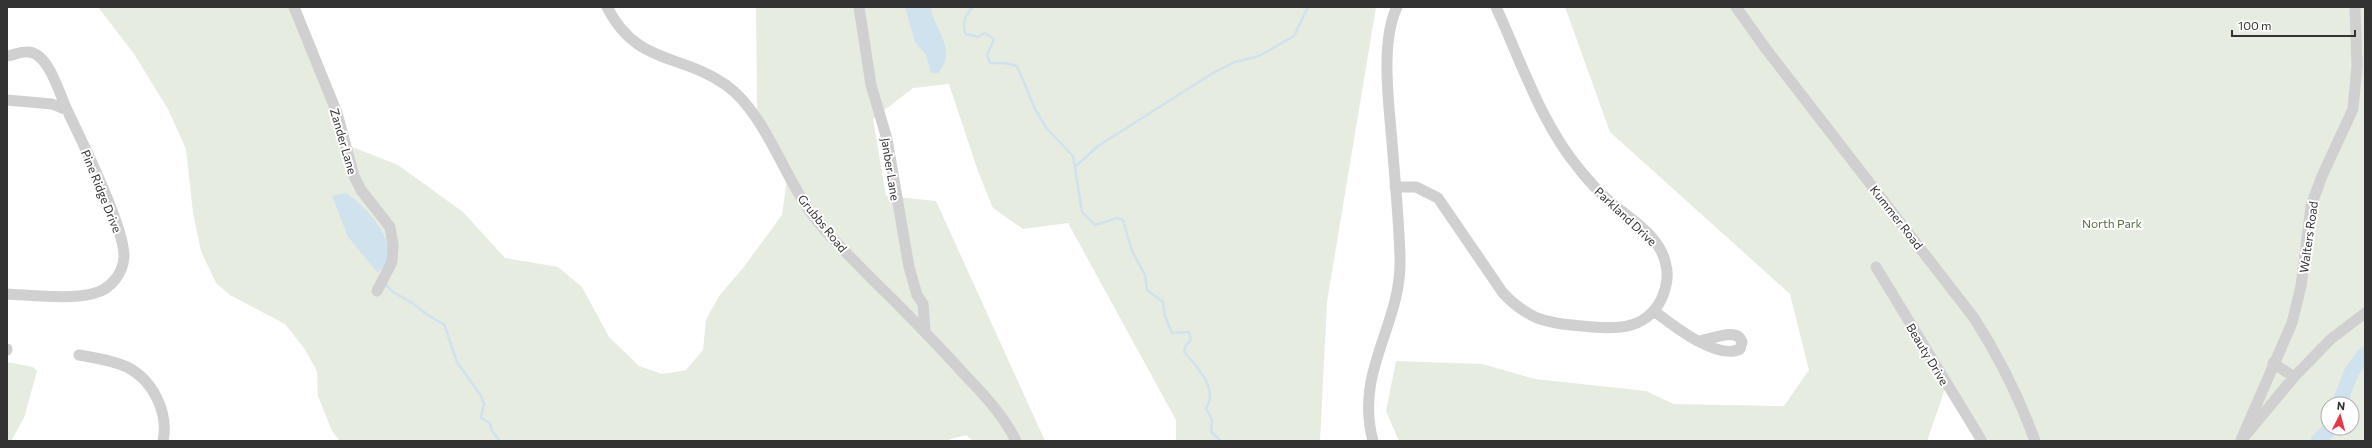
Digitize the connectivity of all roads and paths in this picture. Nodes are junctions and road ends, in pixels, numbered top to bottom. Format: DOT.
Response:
graph roads {
  1 [pos="294,7"];
  2 [pos="607,7"];
  3 [pos="859,7"];
  4 [pos="1398,7"];
  5 [pos="1496,7"];
  6 [pos="1736,7"];
  7 [pos="2355,7"];
  8 [pos="7,56"];
  9 [pos="7,100"];
  10 [pos="67,110"];
  11 [pos="1395,187"];
  12 [pos="1876,267"];
  13 [pos="376,291"];
  14 [pos="7,294"];
  15 [pos="1654,311"];
  16 [pos="2365,312"];
  17 [pos="925,331"];
  18 [pos="1699,341"];
  19 [pos="79,355"];
  20 [pos="2273,363"];
  21 [pos="2294,377"];
  22 [pos="163,441"];
  23 [pos="1016,441"];
  24 [pos="1373,441"];
  25 [pos="1982,441"];
  26 [pos="2035,441"];
  27 [pos="2241,441"];
  1 -- 13 [label="street, Zander Lane"];
  2 -- 17 [label="street, Grubbs Road"];
  3 -- 17 [label="street, Janber Lane"];
  4 -- 11 [label="street"];
  5 -- 15 [label="street, Parkland Drive"];
  6 -- 26 [label="street, Kummer Road"];
  7 -- 20 [label="street, Walters Road"];
  8 -- 10 [label="street, Pine Ridge Drive"];
  9 -- 10 [label="street"];
  10 -- 14 [label="street, Pine Ridge Drive"];
  11 -- 15 [label="street, Parkland Drive"];
  11 -- 24 [label="street"];
  12 -- 25 [label="street, Beauty Drive"];
  15 -- 18 [label="street"];
  16 -- 21 [label="street"];
  17 -- 23 [label="street, Grubbs Road"];
  19 -- 22 [label="street"];
  20 -- 21 [label="street"];
  20 -- 27 [label="street, Walters Road"];
  21 -- 27 [label="street"];
}
